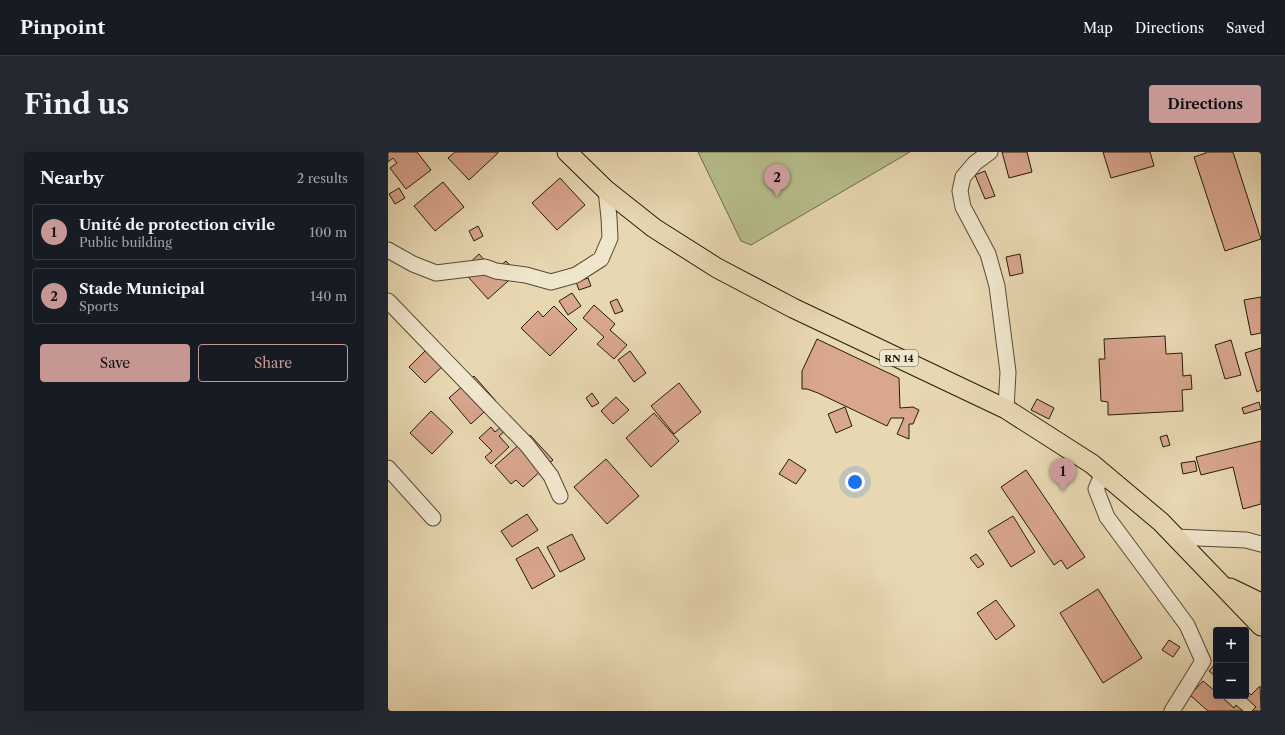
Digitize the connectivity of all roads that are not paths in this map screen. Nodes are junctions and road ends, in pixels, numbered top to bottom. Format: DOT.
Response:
graph roads {
  1 [pos="567,152"];
  2 [pos="990,152"];
  3 [pos="606,190"];
  4 [pos="388,250"];
  5 [pos="388,301"];
  6 [pos="1006,409"];
  7 [pos="388,468"];
  8 [pos="1103,473"];
  9 [pos="560,496"];
  10 [pos="433,518"];
  11 [pos="1175,536"];
  12 [pos="1261,544"];
  13 [pos="1218,582"];
  14 [pos="1261,603"];
  15 [pos="1261,626"];
  16 [pos="1172,711"];
  1 -- 3 [label="main road, RN 14"];
  2 -- 6 [label="street"];
  3 -- 4 [label="street"];
  3 -- 6 [label="main road, RN 14"];
  5 -- 9 [label="street"];
  6 -- 8 [label="main road, RN 14"];
  7 -- 10 [label="street"];
  8 -- 11 [label="main road, RN 14"];
  8 -- 16 [label="street"];
  11 -- 12 [label="street"];
  11 -- 13 [label="main road, RN 14"];
  13 -- 14 [label="main road, RN 14"];
  13 -- 15 [label="main road, RN 14"];
}
